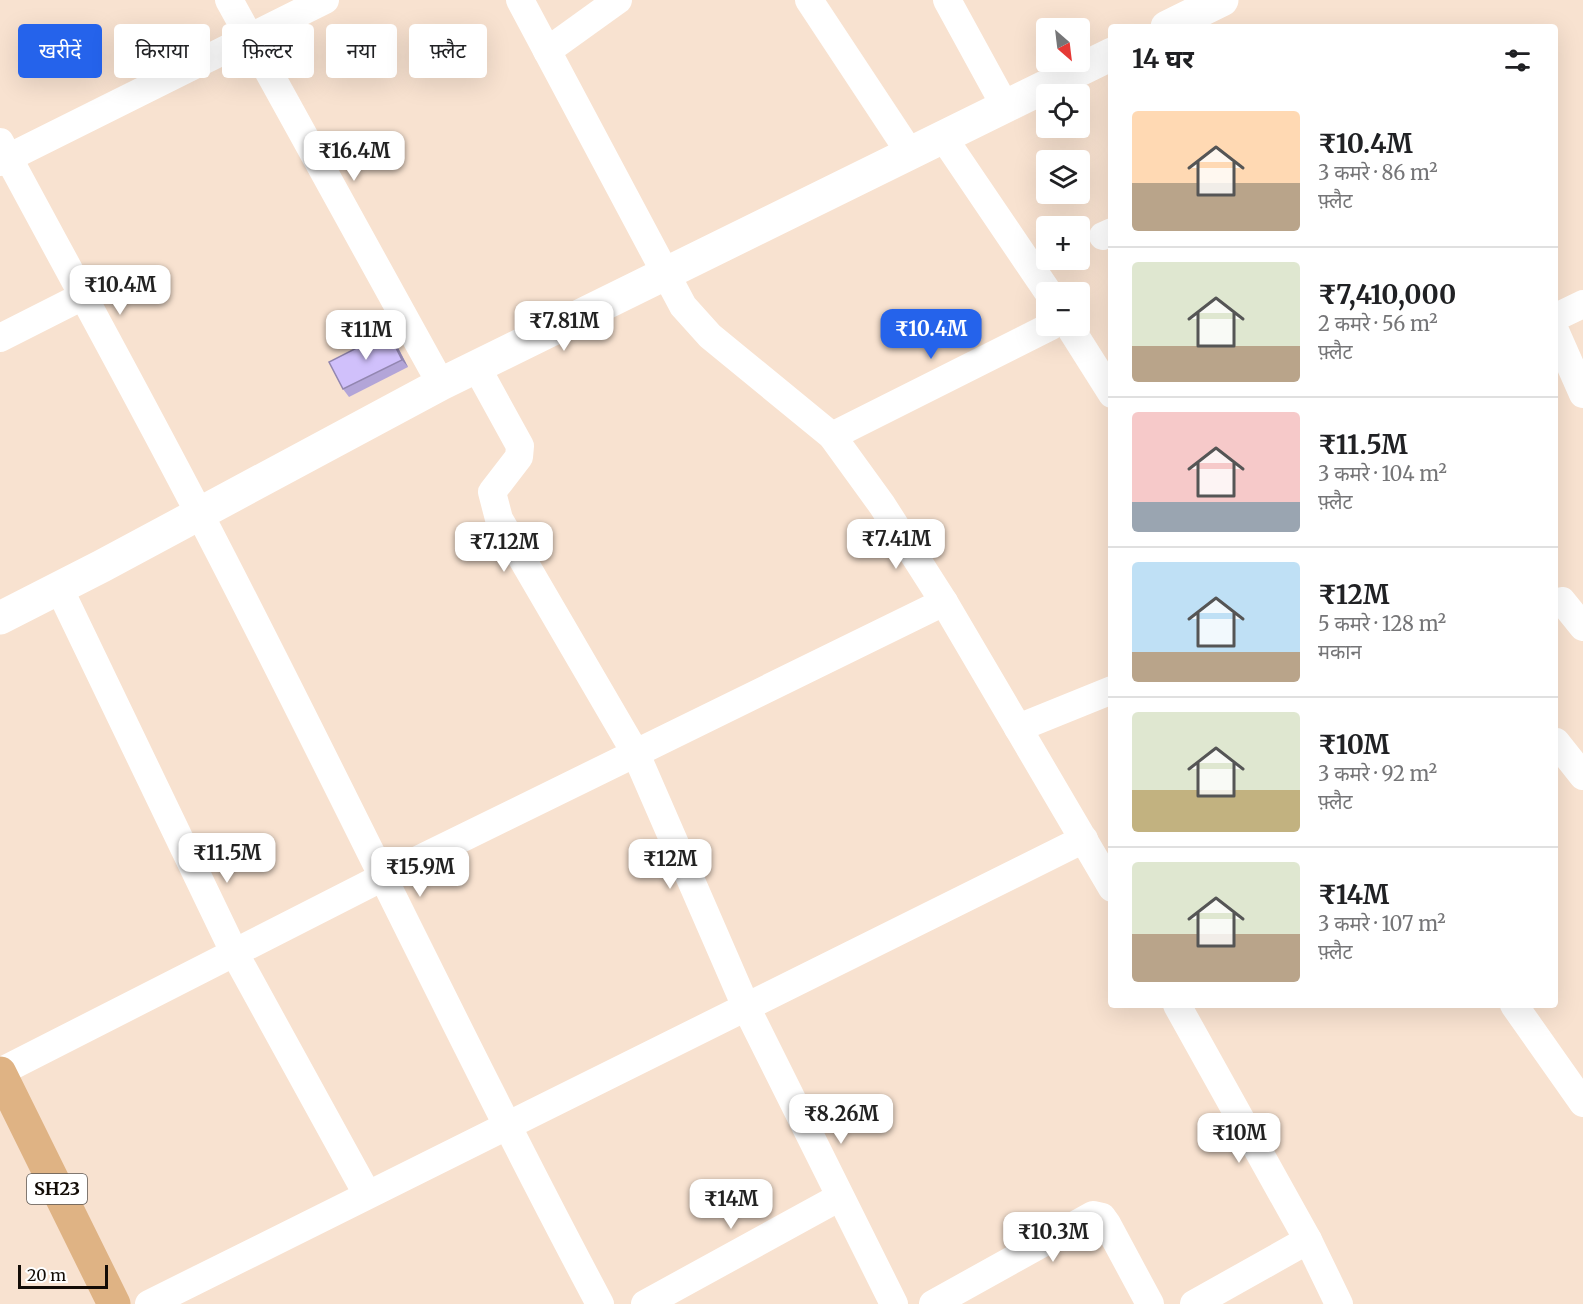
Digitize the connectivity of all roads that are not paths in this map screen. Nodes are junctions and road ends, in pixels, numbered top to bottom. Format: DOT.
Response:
graph roads {
  1 [pos="229,0"];
  2 [pos="325,0"];
  3 [pos="519,0"];
  4 [pos="618,0"];
  5 [pos="809,0"];
  6 [pos="947,0"];
  7 [pos="1222,0"];
  8 [pos="241,24"];
  9 [pos="278,24"];
  10 [pos="1177,24"];
  11 [pos="222,51"];
  12 [pos="547,51"];
  13 [pos="1108,56"];
  14 [pos="270,78"];
  15 [pos="1005,106"];
  16 [pos="943,137"];
  17 [pos="910,153"];
  18 [pos="3,154"];
  19 [pos="665,274"];
  20 [pos="1041,282"];
  21 [pos="83,296"];
  22 [pos="1583,304"];
  23 [pos="1558,316"];
  24 [pos="1036,334"];
  25 [pos="1075,336"];
  26 [pos="0,338"];
  27 [pos="1558,338"];
  28 [pos="476,366"];
  29 [pos="441,384"];
  30 [pos="1108,388"];
  31 [pos="1583,394"];
  32 [pos="832,436"];
  33 [pos="199,512"];
  34 [pos="59,588"];
  35 [pos="1567,598"];
  36 [pos="944,602"];
  37 [pos="0,618"];
  38 [pos="1583,627"];
  39 [pos="1108,692"];
  40 [pos="1018,728"];
  41 [pos="1558,745"];
  42 [pos="636,754"];
  43 [pos="1583,776"];
  44 [pos="1084,839"];
  45 [pos="383,877"];
  46 [pos="1108,881"];
  47 [pos="234,952"];
  48 [pos="746,1007"];
  49 [pos="1179,1008"];
  50 [pos="1516,1008"];
  51 [pos="0,1073"];
  52 [pos="1583,1102"];
  53 [pos="505,1126"];
  54 [pos="366,1194"];
  55 [pos="840,1197"];
  56 [pos="1308,1240"];
  57 [pos="114,1304"];
  58 [pos="149,1304"];
  59 [pos="600,1304"];
  60 [pos="645,1304"];
  61 [pos="894,1304"];
  62 [pos="933,1304"];
  63 [pos="1150,1304"];
  64 [pos="1194,1304"];
  65 [pos="1339,1304"];
  1 -- 8 [label="street"];
  2 -- 9 [label="street"];
  3 -- 12 [label="street"];
  4 -- 12 [label="street"];
  5 -- 17 [label="street"];
  6 -- 15 [label="street"];
  7 -- 10 [label="street"];
  11 -- 18 [label="street"];
  12 -- 19 [label="street"];
  13 -- 15 [label="street"];
  14 -- 29 [label="street"];
  15 -- 16 [label="street"];
  16 -- 17 [label="street"];
  16 -- 20 [label="street"];
  17 -- 19 [label="street"];
  18 -- 21 [label="street"];
  19 -- 28 [label="street"];
  19 -- 32 [label="street"];
  21 -- 26 [label="street"];
  21 -- 33 [label="street"];
  22 -- 23 [label="street"];
  24 -- 32 [label="street"];
  25 -- 30 [label="street"];
  27 -- 31 [label="street"];
  28 -- 29 [label="street"];
  28 -- 42 [label="street"];
  29 -- 33 [label="street"];
  32 -- 36 [label="street"];
  33 -- 34 [label="street"];
  33 -- 45 [label="street"];
  34 -- 37 [label="street"];
  34 -- 47 [label="street"];
  35 -- 38 [label="street"];
  36 -- 40 [label="street"];
  36 -- 42 [label="street"];
  39 -- 40 [label="street"];
  40 -- 44 [label="street"];
  41 -- 43 [label="street"];
  42 -- 45 [label="street"];
  42 -- 48 [label="street"];
  44 -- 46 [label="street"];
  44 -- 48 [label="street"];
  45 -- 47 [label="street"];
  45 -- 53 [label="street"];
  47 -- 51 [label="street"];
  47 -- 54 [label="street"];
  48 -- 53 [label="street"];
  48 -- 55 [label="street"];
  49 -- 56 [label="street"];
  50 -- 52 [label="street"];
  51 -- 57 [label="main road, SH23"];
  53 -- 54 [label="street"];
  53 -- 59 [label="street"];
  54 -- 58 [label="street"];
  55 -- 60 [label="street"];
  55 -- 61 [label="street"];
  56 -- 64 [label="street"];
  56 -- 65 [label="street"];
  62 -- 63 [label="street"];
}
